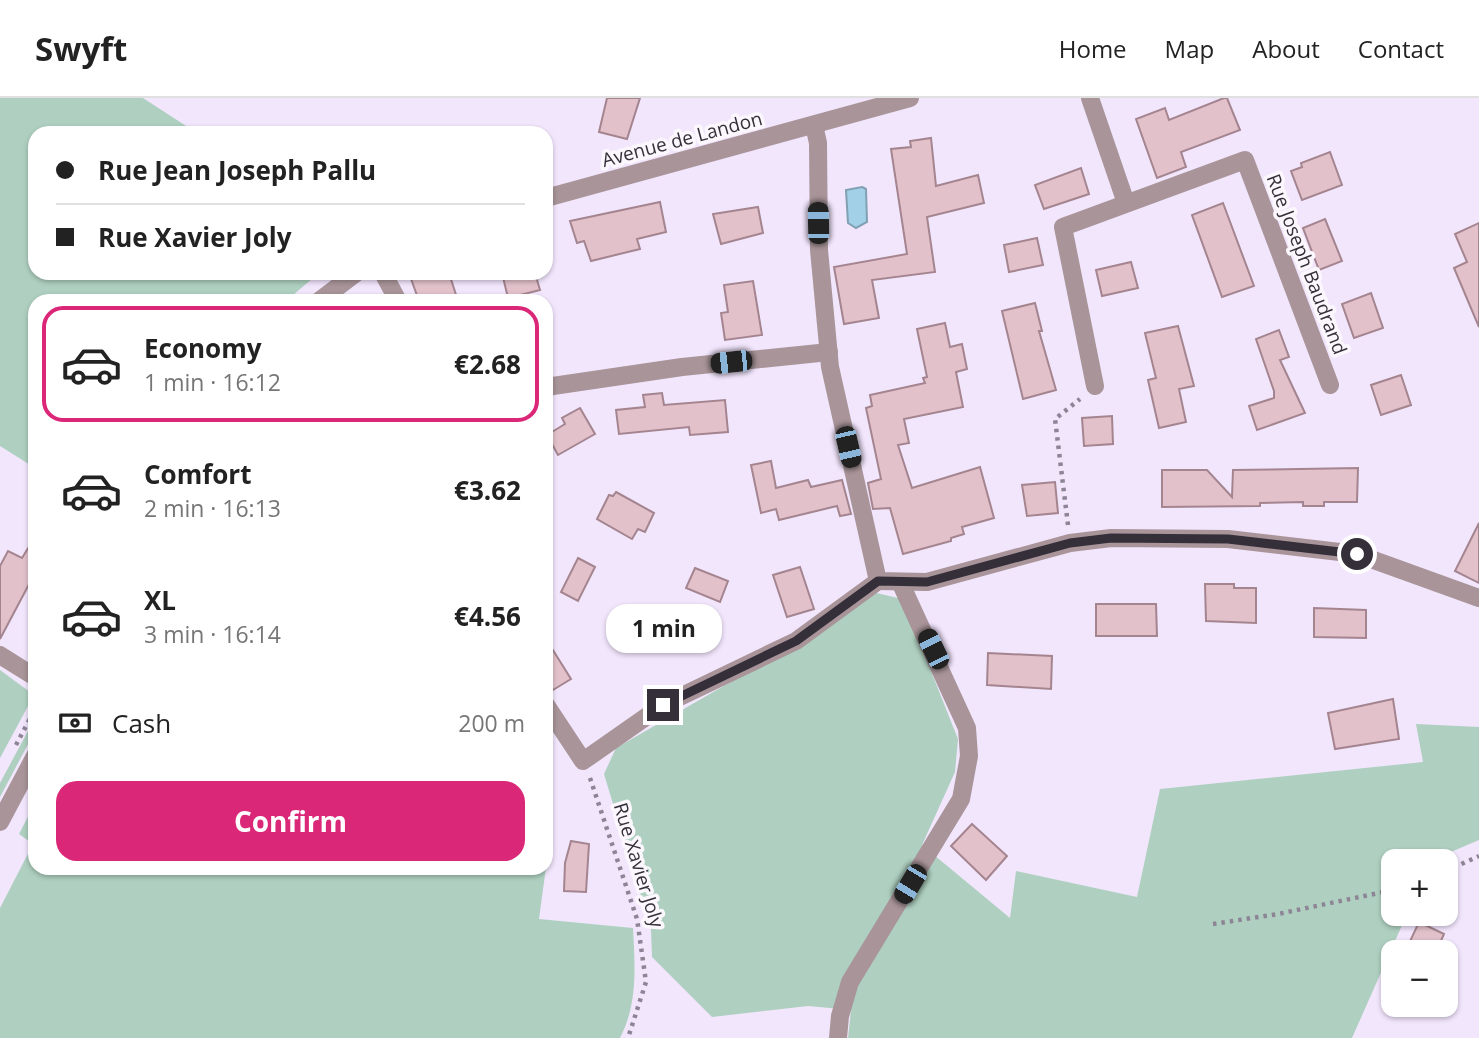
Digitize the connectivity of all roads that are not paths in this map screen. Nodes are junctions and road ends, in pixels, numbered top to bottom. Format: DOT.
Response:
graph roads {
  1 [pos="910,98"];
  2 [pos="1090,98"];
  3 [pos="814,125"];
  4 [pos="553,196"];
  5 [pos="1126,203"];
  6 [pos="347,280"];
  7 [pos="328,294"];
  8 [pos="829,352"];
  9 [pos="1330,385"];
  10 [pos="553,386"];
  11 [pos="1095,386"];
  12 [pos="878,581"];
  13 [pos="901,584"];
  14 [pos="1479,598"];
  15 [pos="0,655"];
  16 [pos="28,673"];
  17 [pos="553,716"];
  18 [pos="28,768"];
  19 [pos="0,822"];
  20 [pos="838,1038"];
  1 -- 3 [label="street, Avenue de Landon"];
  2 -- 5 [label="street"];
  3 -- 4 [label="street, Avenue de Landon"];
  3 -- 8 [label="street"];
  5 -- 9 [label="street, Rue Joseph Baudrand"];
  5 -- 11 [label="street, Rue Joseph Baudrand"];
  6 -- 7 [label="street"];
  8 -- 10 [label="street"];
  8 -- 12 [label="street"];
  12 -- 13 [label="street"];
  12 -- 17 [label="street"];
  13 -- 14 [label="street"];
  13 -- 20 [label="street"];
  15 -- 16 [label="street"];
  18 -- 19 [label="street"];
}
